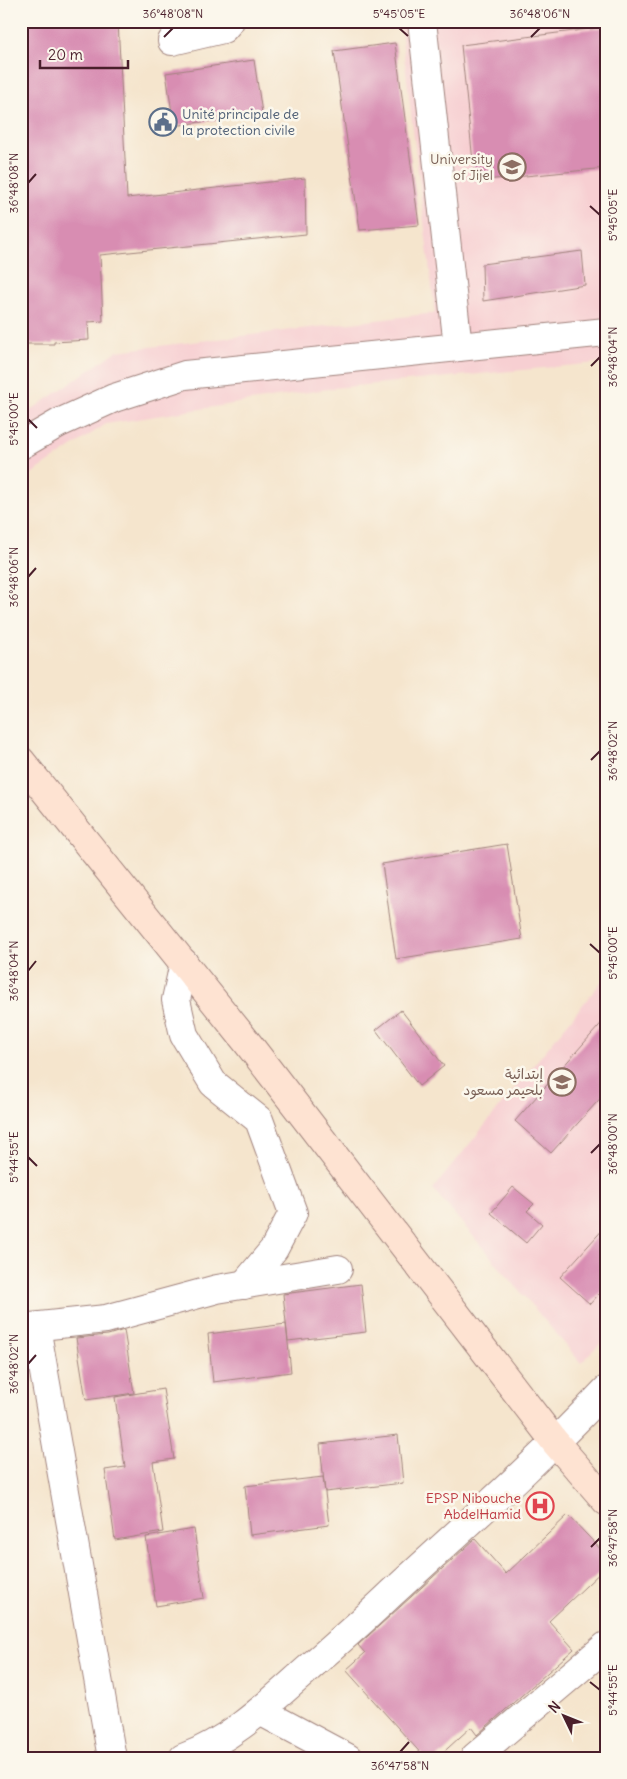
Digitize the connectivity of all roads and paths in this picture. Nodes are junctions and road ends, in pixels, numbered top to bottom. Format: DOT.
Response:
graph roads {
  1 [pos="230,21"];
  2 [pos="422,21"];
  3 [pos="172,41"];
  4 [pos="606,332"];
  5 [pos="458,347"];
  6 [pos="21,445"];
  7 [pos="21,761"];
  8 [pos="184,963"];
  9 [pos="338,1269"];
  10 [pos="244,1285"];
  11 [pos="29,1328"];
  12 [pos="606,1390"];
  13 [pos="555,1442"];
  14 [pos="606,1500"];
  15 [pos="602,1655"];
  16 [pos="260,1711"];
  17 [pos="198,1755"];
  18 [pos="475,1756"];
  19 [pos="112,1758"];
  20 [pos="348,1758"];
  1 -- 3 [label="street"];
  2 -- 5 [label="street"];
  4 -- 5 [label="street"];
  5 -- 6 [label="street"];
  7 -- 8 [label="main road"];
  8 -- 10 [label="street"];
  8 -- 13 [label="main road"];
  9 -- 10 [label="street"];
  10 -- 11 [label="street"];
  11 -- 19 [label="street"];
  12 -- 13 [label="street"];
  13 -- 14 [label="main road"];
  13 -- 16 [label="street"];
  15 -- 18 [label="street"];
  16 -- 17 [label="street"];
  16 -- 20 [label="street"];
}
